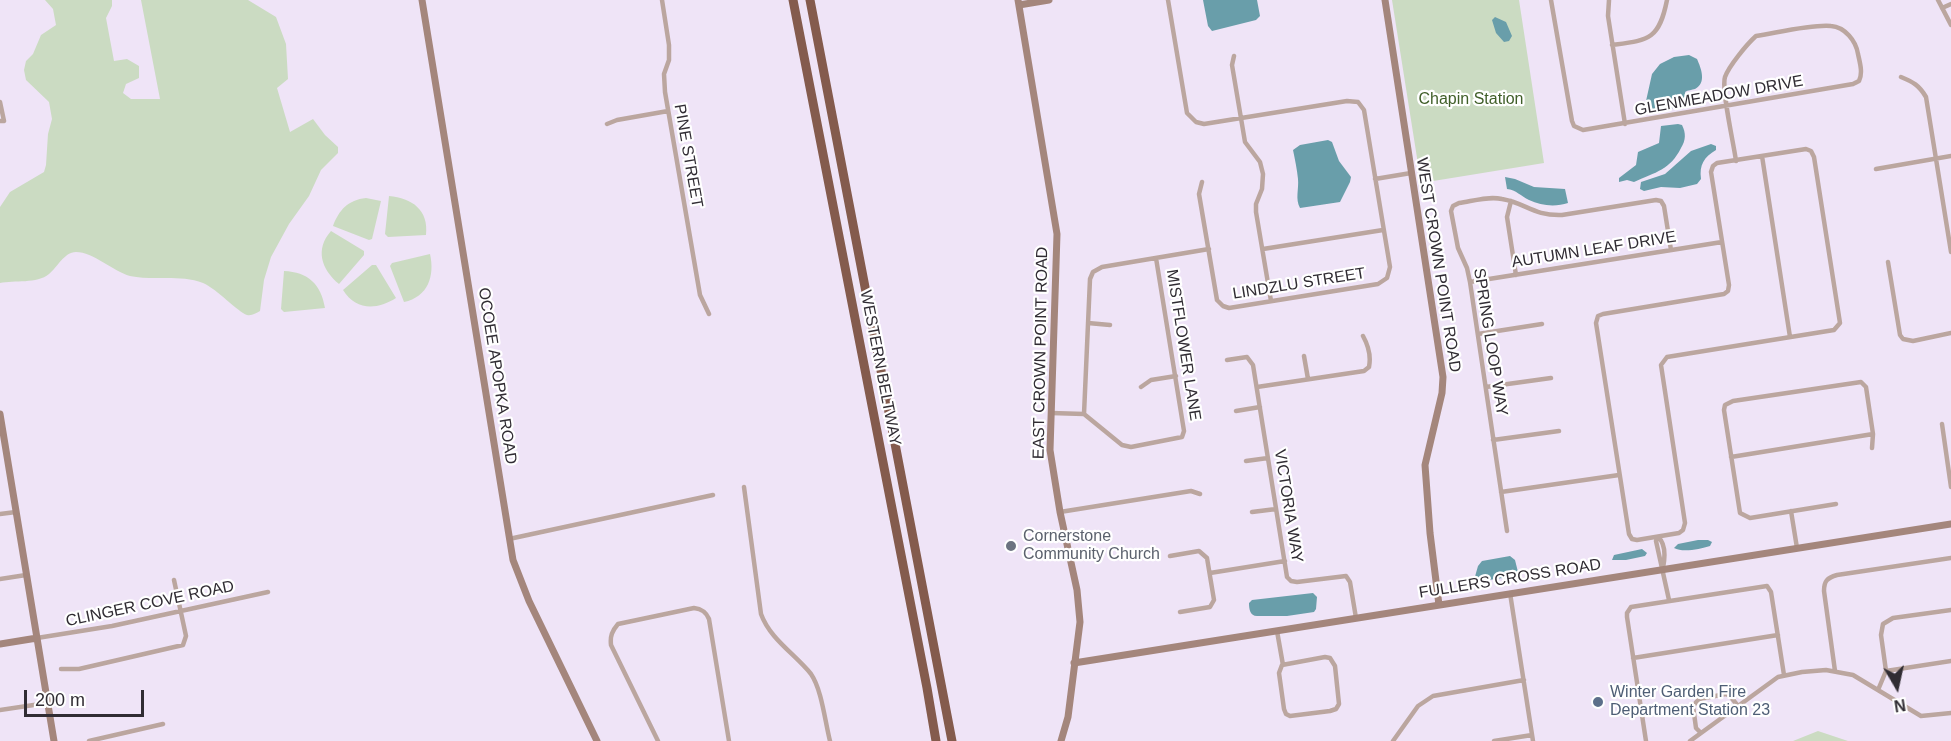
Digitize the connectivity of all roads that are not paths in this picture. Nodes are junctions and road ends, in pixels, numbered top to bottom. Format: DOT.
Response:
graph roads {
  1 [pos="422,0"];
  2 [pos="662,0"];
  3 [pos="787,0"];
  4 [pos="794,0"];
  5 [pos="810,0"];
  6 [pos="1049,0"];
  7 [pos="1168,0"];
  8 [pos="1385,0"];
  9 [pos="1551,0"];
  10 [pos="1609,0"];
  11 [pos="1667,0"];
  12 [pos="1938,0"];
  13 [pos="1018,3"];
  14 [pos="1951,4"];
  15 [pos="1942,8"];
  16 [pos="1951,25"];
  17 [pos="1612,45"];
  18 [pos="1234,56"];
  19 [pos="1901,77"];
  20 [pos="0,102"];
  21 [pos="1727,106"];
  22 [pos="668,111"];
  23 [pos="1241,118"];
  24 [pos="0,121"];
  25 [pos="607,124"];
  26 [pos="1625,124"];
  27 [pos="820,138"];
  28 [pos="1762,156"];
  29 [pos="1951,156"];
  30 [pos="1936,158"];
  31 [pos="1736,160"];
  32 [pos="1876,169"];
  33 [pos="1411,173"];
  34 [pos="1375,178"];
  35 [pos="1202,182"];
  36 [pos="1510,201"];
  37 [pos="1383,230"];
  38 [pos="1950,234"];
  39 [pos="1722,242"];
  40 [pos="1209,249"];
  41 [pos="1263,249"];
  42 [pos="1671,250"];
  43 [pos="1951,252"];
  44 [pos="1156,258"];
  45 [pos="1888,262"];
  46 [pos="1516,275"];
  47 [pos="1470,282"];
  48 [pos="1271,301"];
  49 [pos="708,314"];
  50 [pos="1089,323"];
  51 [pos="1542,324"];
  52 [pos="1110,325"];
  53 [pos="1951,333"];
  54 [pos="1478,334"];
  55 [pos="1363,336"];
  56 [pos="1790,337"];
  57 [pos="1305,356"];
  58 [pos="1227,360"];
  59 [pos="1176,376"];
  60 [pos="1551,378"];
  61 [pos="1308,380"];
  62 [pos="1142,387"];
  63 [pos="1257,387"];
  64 [pos="1486,387"];
  65 [pos="1260,407"];
  66 [pos="1236,411"];
  67 [pos="1051,413"];
  68 [pos="0,414"];
  69 [pos="1084,414"];
  70 [pos="1942,424"];
  71 [pos="1559,431"];
  72 [pos="1873,434"];
  73 [pos="1493,440"];
  74 [pos="1872,448"];
  75 [pos="1948,451"];
  76 [pos="3,452"];
  77 [pos="1731,457"];
  78 [pos="1268,458"];
  79 [pos="1245,461"];
  80 [pos="1619,475"];
  81 [pos="744,487"];
  82 [pos="1951,487"];
  83 [pos="1501,492"];
  84 [pos="1200,494"];
  85 [pos="713,495"];
  86 [pos="1836,504"];
  87 [pos="1276,509"];
  88 [pos="1791,511"];
  89 [pos="16,512"];
  90 [pos="1060,512"];
  91 [pos="1252,512"];
  92 [pos="0,514"];
  93 [pos="1951,524"];
  94 [pos="1507,531"];
  95 [pos="1658,537"];
  96 [pos="509,539"];
  97 [pos="1797,548"];
  98 [pos="1170,556"];
  99 [pos="1951,558"];
  100 [pos="1285,561"];
  101 [pos="1663,568"];
  102 [pos="1210,573"];
  103 [pos="26,575"];
  104 [pos="0,579"];
  105 [pos="174,580"];
  106 [pos="268,592"];
  107 [pos="1510,593"];
  108 [pos="1669,600"];
  109 [pos="1439,605"];
  110 [pos="1951,610"];
  111 [pos="181,611"];
  112 [pos="1180,612"];
  113 [pos="1356,618"];
  114 [pos="1277,631"];
  115 [pos="1778,635"];
  116 [pos="37,638"];
  117 [pos="0,644"];
  118 [pos="1633,658"];
  119 [pos="1951,661"];
  120 [pos="1074,663"];
  121 [pos="1283,665"];
  122 [pos="61,669"];
  123 [pos="1835,671"];
  124 [pos="1886,671"];
  125 [pos="1784,675"];
  126 [pos="1524,680"];
  127 [pos="1878,690"];
  128 [pos="47,703"];
  129 [pos="1738,706"];
  130 [pos="0,710"];
  131 [pos="1951,713"];
  132 [pos="163,724"];
  133 [pos="1701,733"];
  134 [pos="1532,735"];
  135 [pos="54,741"];
  136 [pos="89,741"];
  137 [pos="597,741"];
  138 [pos="658,741"];
  139 [pos="729,741"];
  140 [pos="830,741"];
  141 [pos="936,741"];
  142 [pos="952,741"];
  143 [pos="1061,741"];
  144 [pos="1393,741"];
  145 [pos="1494,741"];
  146 [pos="1533,741"];
  147 [pos="1646,741"];
  148 [pos="1690,741"];
  1 -- 96 [label="street, OCOEE APOPKA ROAD"];
  2 -- 22 [label="street, PINE STREET"];
  3 -- 27 [label="highway"];
  4 -- 27 [label="highway, WESTERN BELTWAY"];
  5 -- 142 [label="highway, WESTERN BELTWAY"];
  6 -- 13 [label="street"];
  7 -- 23 [label="street"];
  8 -- 33 [label="street, WEST CROWN POINT ROAD"];
  9 -- 26 [label="street, GLENMEADOW DRIVE"];
  10 -- 17 [label="street"];
  11 -- 17 [label="street"];
  12 -- 15 [label="street"];
  13 -- 67 [label="street, EAST CROWN POINT ROAD"];
  14 -- 15 [label="street"];
  15 -- 16 [label="street"];
  17 -- 26 [label="street"];
  18 -- 23 [label="street"];
  19 -- 30 [label="street"];
  20 -- 24 [label="street"];
  21 -- 21 [label="street, GLENMEADOW DRIVE"];
  21 -- 26 [label="street, GLENMEADOW DRIVE"];
  21 -- 31 [label="street"];
  22 -- 25 [label="street"];
  22 -- 49 [label="street, PINE STREET"];
  23 -- 34 [label="street, LINDZLU STREET"];
  23 -- 41 [label="street"];
  27 -- 141 [label="highway, WESTERN BELTWAY"];
  28 -- 31 [label="street"];
  28 -- 56 [label="street"];
  28 -- 56 [label="street"];
  29 -- 30 [label="street"];
  30 -- 32 [label="street"];
  30 -- 38 [label="street"];
  31 -- 39 [label="street"];
  33 -- 34 [label="street"];
  33 -- 109 [label="street, WEST CROWN POINT ROAD"];
  34 -- 37 [label="street, LINDZLU STREET"];
  35 -- 40 [label="street, LINDZLU STREET"];
  36 -- 42 [label="street, SPRING LOOP WAY"];
  36 -- 46 [label="street"];
  36 -- 47 [label="street, SPRING LOOP WAY"];
  37 -- 41 [label="street"];
  37 -- 48 [label="street, LINDZLU STREET"];
  38 -- 43 [label="street"];
  39 -- 42 [label="street, AUTUMN LEAF DRIVE"];
  39 -- 80 [label="street"];
  40 -- 44 [label="street"];
  40 -- 48 [label="street, LINDZLU STREET"];
  41 -- 48 [label="street"];
  42 -- 46 [label="street, AUTUMN LEAF DRIVE"];
  44 -- 50 [label="street"];
  44 -- 59 [label="street, MISTFLOWER LANE"];
  45 -- 53 [label="street"];
  46 -- 47 [label="street, AUTUMN LEAF DRIVE"];
  47 -- 54 [label="street, SPRING LOOP WAY"];
  50 -- 52 [label="street"];
  50 -- 69 [label="street"];
  51 -- 54 [label="street"];
  54 -- 64 [label="street, SPRING LOOP WAY"];
  55 -- 61 [label="street"];
  56 -- 95 [label="street"];
  57 -- 61 [label="street"];
  58 -- 63 [label="street, VICTORIA WAY"];
  59 -- 62 [label="street"];
  59 -- 69 [label="street, MISTFLOWER LANE"];
  60 -- 64 [label="street"];
  61 -- 63 [label="street"];
  63 -- 65 [label="street, VICTORIA WAY"];
  64 -- 73 [label="street, SPRING LOOP WAY"];
  65 -- 66 [label="street"];
  65 -- 78 [label="street, VICTORIA WAY"];
  67 -- 69 [label="street"];
  67 -- 90 [label="street, EAST CROWN POINT ROAD"];
  68 -- 76 [label="street"];
  70 -- 75 [label="street"];
  71 -- 73 [label="street"];
  72 -- 74 [label="street"];
  72 -- 77 [label="street"];
  72 -- 77 [label="street"];
  73 -- 83 [label="street, SPRING LOOP WAY"];
  75 -- 82 [label="street"];
  76 -- 89 [label="street"];
  77 -- 88 [label="street"];
  78 -- 79 [label="street"];
  78 -- 87 [label="street, VICTORIA WAY"];
  80 -- 83 [label="street"];
  80 -- 95 [label="street"];
  81 -- 140 [label="street"];
  83 -- 94 [label="street, SPRING LOOP WAY"];
  84 -- 90 [label="street"];
  85 -- 96 [label="street"];
  86 -- 88 [label="street"];
  87 -- 91 [label="street"];
  87 -- 100 [label="street, VICTORIA WAY"];
  88 -- 97 [label="street"];
  89 -- 92 [label="street"];
  89 -- 103 [label="street"];
  90 -- 120 [label="street, EAST CROWN POINT ROAD"];
  93 -- 97 [label="street, FULLERS CROSS ROAD"];
  95 -- 101 [label="street"];
  96 -- 137 [label="street, OCOEE APOPKA ROAD"];
  97 -- 101 [label="street, FULLERS CROSS ROAD"];
  98 -- 102 [label="street"];
  99 -- 123 [label="street"];
  100 -- 102 [label="street"];
  100 -- 113 [label="street, VICTORIA WAY"];
  101 -- 107 [label="street, FULLERS CROSS ROAD"];
  101 -- 108 [label="street"];
  102 -- 112 [label="street"];
  103 -- 104 [label="street"];
  103 -- 116 [label="street"];
  105 -- 111 [label="street"];
  106 -- 111 [label="street, CLINGER COVE ROAD"];
  107 -- 109 [label="street, FULLERS CROSS ROAD"];
  107 -- 126 [label="street"];
  108 -- 115 [label="street"];
  108 -- 118 [label="street"];
  109 -- 113 [label="street, FULLERS CROSS ROAD"];
  110 -- 124 [label="street"];
  111 -- 116 [label="street, CLINGER COVE ROAD"];
  111 -- 122 [label="street"];
  113 -- 114 [label="street, FULLERS CROSS ROAD"];
  114 -- 120 [label="street, FULLERS CROSS ROAD"];
  114 -- 121 [label="street"];
  115 -- 118 [label="street"];
  115 -- 125 [label="street"];
  116 -- 117 [label="street"];
  116 -- 128 [label="street"];
  118 -- 147 [label="street"];
  119 -- 124 [label="street"];
  120 -- 143 [label="street, EAST CROWN POINT ROAD"];
  121 -- 121 [label="street"];
  123 -- 125 [label="street"];
  123 -- 127 [label="street"];
  124 -- 127 [label="street"];
  125 -- 129 [label="street"];
  126 -- 134 [label="street"];
  126 -- 144 [label="street"];
  127 -- 131 [label="street"];
  128 -- 130 [label="street"];
  128 -- 135 [label="street"];
  129 -- 133 [label="street"];
  129 -- 133 [label="street"];
  132 -- 136 [label="street"];
  133 -- 148 [label="street"];
  134 -- 145 [label="street"];
  134 -- 146 [label="street"];
  138 -- 139 [label="street"];
}
